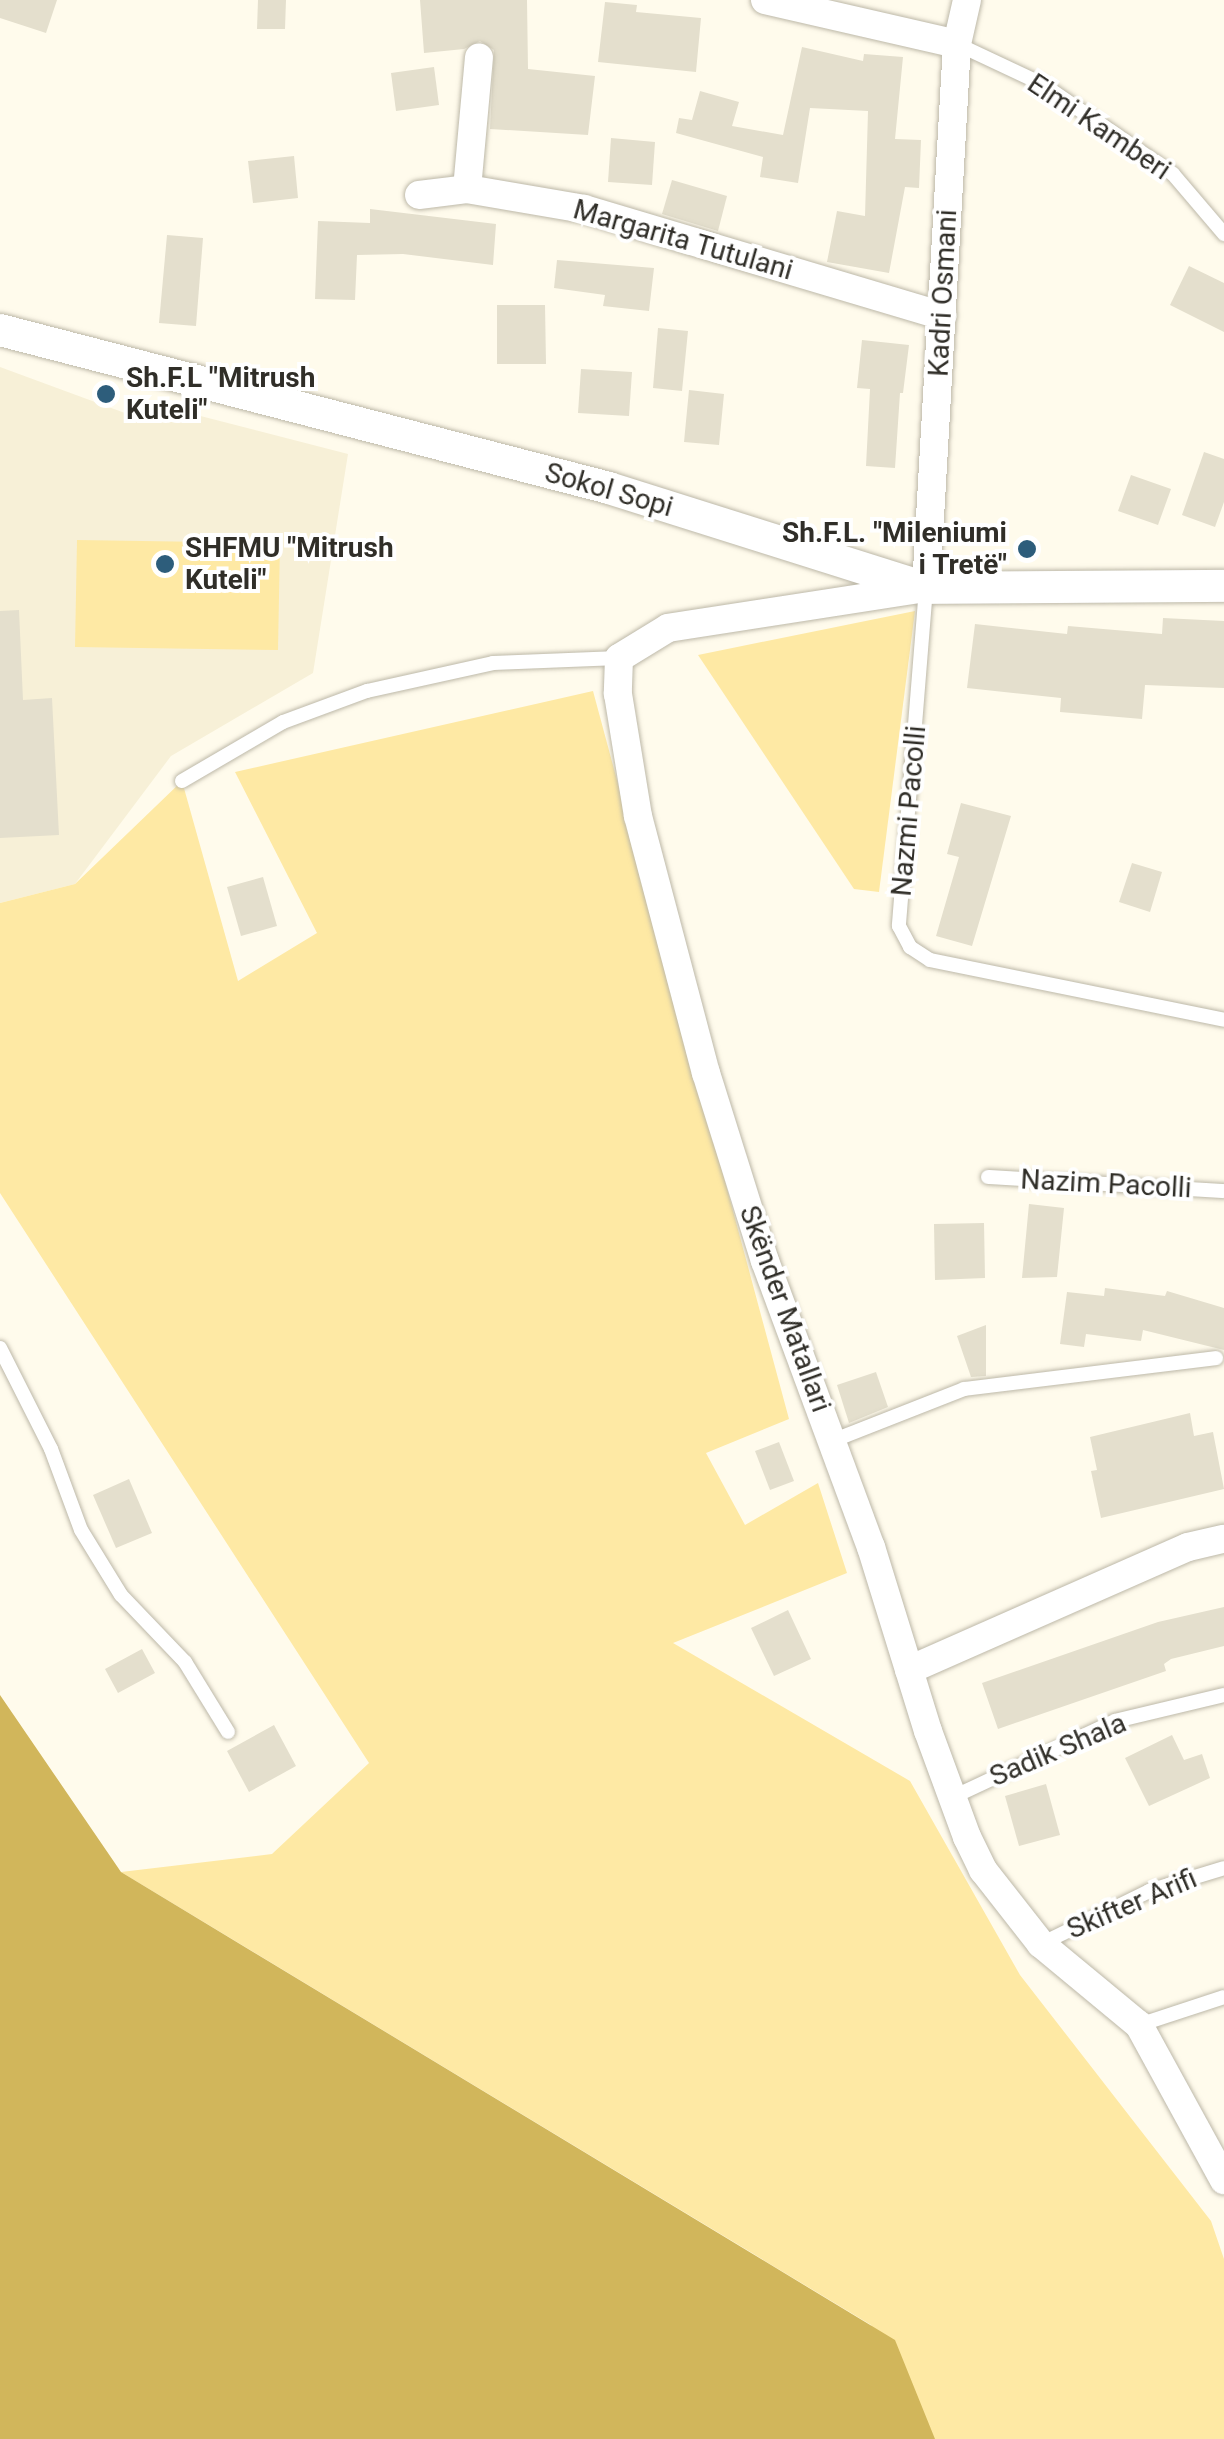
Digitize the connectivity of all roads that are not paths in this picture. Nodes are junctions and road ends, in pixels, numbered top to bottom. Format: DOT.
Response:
graph roads {
  1 [pos="765,0"];
  2 [pos="967,0"];
  3 [pos="957,44"];
  4 [pos="480,58"];
  5 [pos="467,189"];
  6 [pos="419,195"];
  7 [pos="1224,234"];
  8 [pos="942,316"];
  9 [pos="0,330"];
  10 [pos="1224,586"];
  11 [pos="926,588"];
  12 [pos="619,658"];
  13 [pos="182,781"];
  14 [pos="1224,1020"];
  15 [pos="988,1177"];
  16 [pos="1224,1191"];
  17 [pos="0,1348"];
  18 [pos="1216,1358"];
  19 [pos="832,1441"];
  20 [pos="1224,1539"];
  21 [pos="909,1670"];
  22 [pos="1224,1696"];
  23 [pos="228,1732"];
  24 [pos="953,1797"];
  25 [pos="1224,1868"];
  26 [pos="1041,1944"];
  27 [pos="1224,1997"];
  28 [pos="1139,2026"];
  29 [pos="1224,2180"];
  1 -- 3 [label="street"];
  2 -- 3 [label="street, Kadri Osmani"];
  3 -- 7 [label="lane, Elmi Kamberi"];
  3 -- 8 [label="street, Kadri Osmani"];
  4 -- 5 [label="street"];
  5 -- 6 [label="street, Margarita Tutulani"];
  5 -- 8 [label="street, Margarita Tutulani"];
  8 -- 11 [label="street, Kadri Osmani"];
  9 -- 11 [label="street, Sokol Sopi"];
  10 -- 11 [label="street, Sokol Sopi"];
  11 -- 12 [label="street"];
  11 -- 14 [label="lane, Nazmi Pacolli"];
  12 -- 13 [label="lane"];
  12 -- 19 [label="street, Skënder Matallari"];
  15 -- 16 [label="lane, Nazim Pacolli"];
  17 -- 23 [label="lane"];
  18 -- 19 [label="lane"];
  19 -- 21 [label="street, Skënder Matallari"];
  20 -- 21 [label="street"];
  21 -- 24 [label="street, Skënder Matallari"];
  22 -- 24 [label="lane, Sadik Shala"];
  24 -- 26 [label="street, Skënder Matallari"];
  25 -- 26 [label="lane, Skifter Arifi"];
  26 -- 28 [label="street, Skënder Matallari"];
  27 -- 28 [label="lane"];
  28 -- 29 [label="street, Skënder Matallari"];
}
